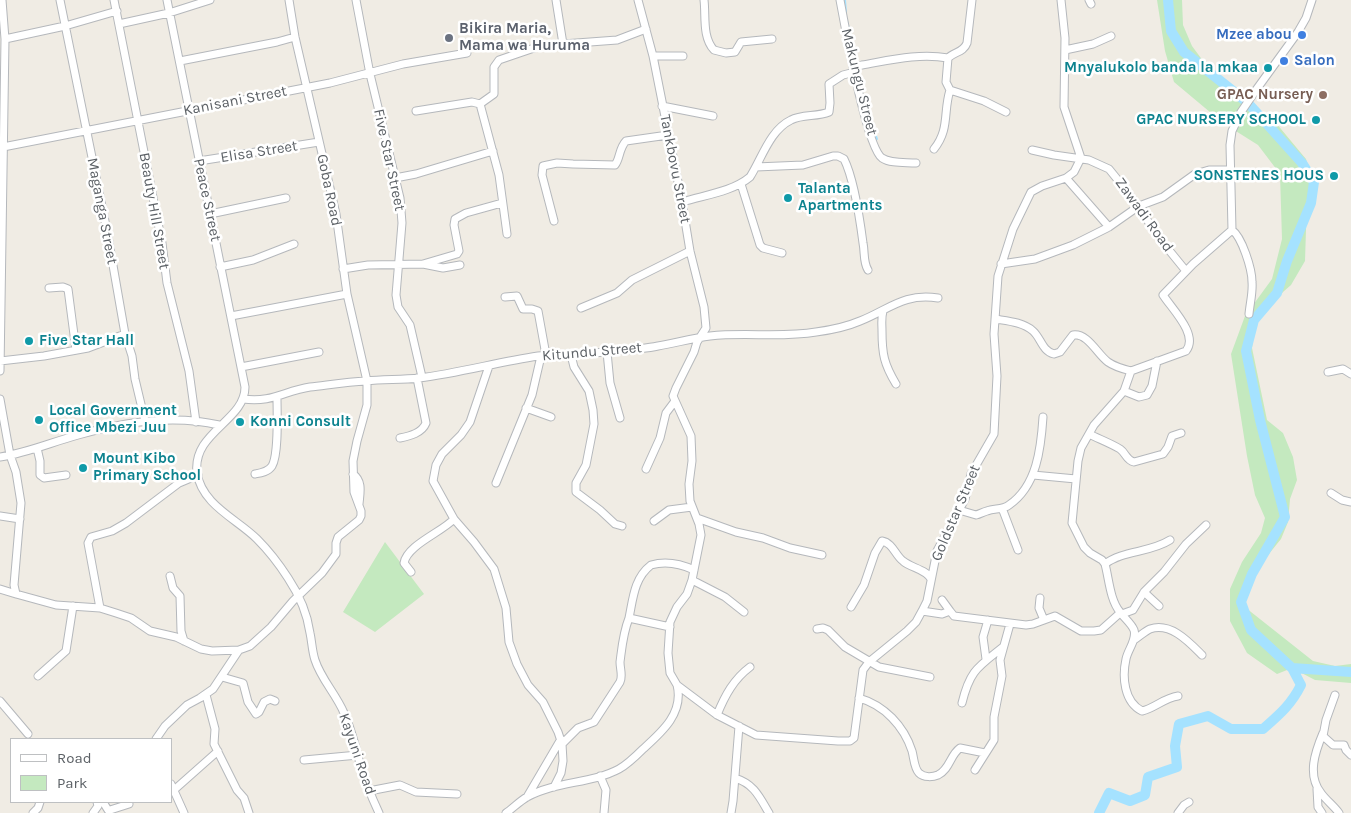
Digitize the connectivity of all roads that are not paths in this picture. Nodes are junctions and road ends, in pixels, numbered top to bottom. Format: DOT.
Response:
graph roads {
  1 [pos="2,0"];
  2 [pos="60,0"];
  3 [pos="114,0"];
  4 [pos="167,0"];
  5 [pos="210,0"];
  6 [pos="289,0"];
  7 [pos="356,0"];
  8 [pos="556,0"];
  9 [pos="638,0"];
  10 [pos="704,0"];
  11 [pos="840,0"];
  12 [pos="972,0"];
  13 [pos="1061,0"];
  14 [pos="1312,0"];
  15 [pos="117,11"];
  16 [pos="169,12"];
  17 [pos="119,24"];
  18 [pos="65,26"];
  19 [pos="646,30"];
  20 [pos="1111,36"];
  21 [pos="295,37"];
  22 [pos="772,39"];
  23 [pos="564,44"];
  24 [pos="3,45"];
  25 [pos="1065,50"];
  26 [pos="467,54"];
  27 [pos="652,56"];
  28 [pos="683,56"];
  29 [pos="948,58"];
  30 [pos="180,61"];
  31 [pos="855,69"];
  32 [pos="370,74"];
  33 [pos="307,87"];
  34 [pos="950,90"];
  35 [pos="480,104"];
  36 [pos="2,105"];
  37 [pos="662,106"];
  38 [pos="190,111"];
  39 [pos="416,111"];
  40 [pos="1006,112"];
  41 [pos="713,116"];
  42 [pos="138,120"];
  43 [pos="87,130"];
  44 [pos="668,135"];
  45 [pos="318,142"];
  46 [pos="934,149"];
  47 [pos="1032,150"];
  48 [pos="494,151"];
  49 [pos="2,152"];
  50 [pos="1081,158"];
  51 [pos="199,161"];
  52 [pos="916,163"];
  53 [pos="756,168"];
  54 [pos="1230,170"];
  55 [pos="395,178"];
  56 [pos="1066,178"];
  57 [pos="741,184"];
  58 [pos="286,198"];
  59 [pos="682,202"];
  60 [pos="502,203"];
  61 [pos="1138,206"];
  62 [pos="1,208"];
  63 [pos="210,214"];
  64 [pos="554,221"];
  65 [pos="1110,226"];
  66 [pos="1232,230"];
  67 [pos="507,234"];
  68 [pos="294,244"];
  69 [pos="690,251"];
  70 [pos="782,253"];
  71 [pos="398,264"];
  72 [pos="423,264"];
  73 [pos="1001,264"];
  74 [pos="460,265"];
  75 [pos="220,267"];
  76 [pos="343,269"];
  77 [pos="868,270"];
  78 [pos="1186,271"];
  79 [pos="50,288"];
  80 [pos="348,294"];
  81 [pos="505,297"];
  82 [pos="938,298"];
  83 [pos="581,308"];
  84 [pos="883,311"];
  85 [pos="1249,314"];
  86 [pos="230,316"];
  87 [pos="995,319"];
  88 [pos="125,334"];
  89 [pos="701,338"];
  90 [pos="76,350"];
  91 [pos="319,352"];
  92 [pos="607,352"];
  93 [pos="571,355"];
  94 [pos="544,356"];
  95 [pos="0,361"];
  96 [pos="1157,361"];
  97 [pos="241,366"];
  98 [pos="489,366"];
  99 [pos="0,371"];
  100 [pos="1131,371"];
  101 [pos="1328,372"];
  102 [pos="1351,374"];
  103 [pos="420,378"];
  104 [pos="367,381"];
  105 [pos="896,384"];
  106 [pos="1124,391"];
  107 [pos="277,397"];
  108 [pos="0,399"];
  109 [pos="244,399"];
  110 [pos="675,400"];
  111 [pos="526,408"];
  112 [pos="551,417"];
  113 [pos="1043,417"];
  114 [pos="1,418"];
  115 [pos="620,418"];
  116 [pos="145,421"];
  117 [pos="196,422"];
  118 [pos="219,426"];
  119 [pos="1181,433"];
  120 [pos="1089,434"];
  121 [pos="400,438"];
  122 [pos="37,448"];
  123 [pos="10,455"];
  124 [pos="0,457"];
  125 [pos="646,469"];
  126 [pos="255,474"];
  127 [pos="66,475"];
  128 [pos="198,475"];
  129 [pos="1033,475"];
  130 [pos="1076,478"];
  131 [pos="496,483"];
  132 [pos="1331,493"];
  133 [pos="1351,502"];
  134 [pos="692,507"];
  135 [pos="1002,508"];
  136 [pos="959,510"];
  137 [pos="0,516"];
  138 [pos="697,518"];
  139 [pos="20,519"];
  140 [pos="454,519"];
  141 [pos="654,521"];
  142 [pos="1206,525"];
  143 [pos="622,526"];
  144 [pos="1170,540"];
  145 [pos="1018,550"];
  146 [pos="822,555"];
  147 [pos="1105,564"];
  148 [pos="694,570"];
  149 [pos="411,572"];
  150 [pos="170,576"];
  151 [pos="931,579"];
  152 [pos="692,580"];
  153 [pos="0,589"];
  154 [pos="1144,592"];
  155 [pos="16,594"];
  156 [pos="300,595"];
  157 [pos="1040,598"];
  158 [pos="942,600"];
  159 [pos="73,606"];
  160 [pos="1159,606"];
  161 [pos="851,607"];
  162 [pos="100,608"];
  163 [pos="922,611"];
  164 [pos="744,612"];
  165 [pos="950,612"];
  166 [pos="1121,614"];
  167 [pos="629,618"];
  168 [pos="988,620"];
  169 [pos="1044,620"];
  170 [pos="1010,624"];
  171 [pos="670,627"];
  172 [pos="817,629"];
  173 [pos="1134,640"];
  174 [pos="184,641"];
  175 [pos="1004,646"];
  176 [pos="239,650"];
  177 [pos="1202,654"];
  178 [pos="986,659"];
  179 [pos="869,662"];
  180 [pos="750,667"];
  181 [pos="38,676"];
  182 [pos="222,677"];
  183 [pos="930,677"];
  184 [pos="677,685"];
  185 [pos="206,695"];
  186 [pos="1335,695"];
  187 [pos="1178,696"];
  188 [pos="859,698"];
  189 [pos="275,700"];
  190 [pos="0,701"];
  191 [pos="962,703"];
  192 [pos="717,715"];
  193 [pos="739,726"];
  194 [pos="1322,733"];
  195 [pos="28,734"];
  196 [pos="157,738"];
  197 [pos="562,741"];
  198 [pos="218,751"];
  199 [pos="985,752"];
  200 [pos="358,755"];
  201 [pos="1351,755"];
  202 [pos="304,760"];
  203 [pos="975,770"];
  204 [pos="600,776"];
  205 [pos="735,778"];
  206 [pos="554,786"];
  207 [pos="173,787"];
  208 [pos="1317,788"];
  209 [pos="369,791"];
  210 [pos="457,794"];
  211 [pos="527,797"];
  212 [pos="1189,802"];
  213 [pos="104,803"];
  214 [pos="129,804"];
  215 [pos="184,813"];
  216 [pos="249,813"];
  217 [pos="379,813"];
  218 [pos="507,813"];
  219 [pos="604,813"];
  220 [pos="730,813"];
  221 [pos="769,813"];
  222 [pos="1178,813"];
  223 [pos="1322,813"];
  224 [pos="1339,813"];
  1 -- 24 [label="street"];
  2 -- 18 [label="street, Maganga Street"];
  3 -- 15 [label="street, Beauty Hill Street"];
  4 -- 16 [label="street, Peace Street"];
  5 -- 16 [label="street"];
  6 -- 21 [label="street, Goba Road"];
  7 -- 32 [label="street, Five Star Street"];
  8 -- 23 [label="street"];
  9 -- 19 [label="street, Tankbovu Street"];
  10 -- 22 [label="street"];
  11 -- 31 [label="street, Makungu Street"];
  12 -- 29 [label="street"];
  13 -- 25 [label="street"];
  14 -- 54 [label="street"];
  15 -- 17 [label="street, Beauty Hill Street"];
  15 -- 18 [label="street"];
  16 -- 17 [label="street"];
  16 -- 30 [label="street, Peace Street"];
  17 -- 42 [label="street, Beauty Hill Street"];
  18 -- 24 [label="street"];
  18 -- 43 [label="street, Maganga Street"];
  19 -- 23 [label="street"];
  19 -- 27 [label="street, Tankbovu Street"];
  20 -- 25 [label="street"];
  21 -- 30 [label="street"];
  21 -- 33 [label="street, Goba Road"];
  23 -- 35 [label="street"];
  24 -- 36 [label="street"];
  25 -- 50 [label="street"];
  26 -- 32 [label="street, Kanisani Street"];
  27 -- 28 [label="street"];
  27 -- 37 [label="street, Tankbovu Street"];
  29 -- 31 [label="street"];
  29 -- 34 [label="street"];
  30 -- 38 [label="street, Peace Street"];
  31 -- 52 [label="street, Makungu Street"];
  31 -- 53 [label="street"];
  32 -- 33 [label="street, Kanisani Street"];
  32 -- 55 [label="street, Five Star Street"];
  33 -- 38 [label="street, Kanisani Street"];
  33 -- 45 [label="street, Goba Road"];
  34 -- 40 [label="street"];
  34 -- 46 [label="street"];
  35 -- 39 [label="street"];
  35 -- 48 [label="street"];
  36 -- 49 [label="street"];
  37 -- 41 [label="street"];
  37 -- 44 [label="street, Tankbovu Street"];
  38 -- 42 [label="street, Kanisani Street"];
  38 -- 51 [label="street, Peace Street"];
  42 -- 43 [label="street, Kanisani Street"];
  42 -- 117 [label="street, Beauty Hill Street"];
  43 -- 49 [label="street, Kanisani Street"];
  43 -- 88 [label="street, Maganga Street"];
  44 -- 59 [label="street, Tankbovu Street"];
  44 -- 64 [label="street"];
  45 -- 51 [label="street, Elisa Street"];
  45 -- 76 [label="street, Goba Road"];
  47 -- 50 [label="street, Zawadi Road"];
  48 -- 55 [label="street"];
  48 -- 60 [label="street"];
  49 -- 62 [label="street"];
  50 -- 56 [label="street"];
  50 -- 61 [label="street, Zawadi Road"];
  51 -- 63 [label="street, Peace Street"];
  53 -- 57 [label="street"];
  53 -- 77 [label="street"];
  54 -- 61 [label="street"];
  54 -- 66 [label="street"];
  55 -- 71 [label="street, Five Star Street"];
  56 -- 65 [label="street"];
  56 -- 73 [label="street, Goldstar Street"];
  57 -- 59 [label="street"];
  57 -- 70 [label="street"];
  58 -- 63 [label="street"];
  59 -- 69 [label="street, Tankbovu Street"];
  60 -- 67 [label="street"];
  60 -- 72 [label="street"];
  61 -- 65 [label="street"];
  61 -- 78 [label="street, Zawadi Road"];
  62 -- 95 [label="street"];
  63 -- 75 [label="street, Peace Street"];
  65 -- 73 [label="street"];
  66 -- 78 [label="street"];
  66 -- 85 [label="street"];
  68 -- 75 [label="street"];
  69 -- 83 [label="street"];
  69 -- 89 [label="street, Tankbovu Street"];
  71 -- 72 [label="street"];
  71 -- 76 [label="street"];
  71 -- 103 [label="street, Five Star Street"];
  72 -- 74 [label="street"];
  73 -- 87 [label="street, Goldstar Street"];
  75 -- 86 [label="street, Peace Street"];
  76 -- 80 [label="street, Goba Road"];
  78 -- 96 [label="street"];
  79 -- 90 [label="street"];
  80 -- 86 [label="street"];
  80 -- 104 [label="street, Goba Road"];
  81 -- 94 [label="street"];
  82 -- 84 [label="street, Kitundu Street"];
  84 -- 89 [label="street, Kitundu Street"];
  84 -- 105 [label="street"];
  86 -- 97 [label="street, Peace Street"];
  87 -- 100 [label="street"];
  87 -- 136 [label="street, Goldstar Street"];
  88 -- 90 [label="street"];
  88 -- 116 [label="street, Maganga Street"];
  89 -- 92 [label="street, Kitundu Street"];
  89 -- 110 [label="street"];
  90 -- 95 [label="street"];
  91 -- 97 [label="street"];
  92 -- 93 [label="street, Kitundu Street"];
  92 -- 115 [label="street"];
  93 -- 94 [label="street, Kitundu Street"];
  93 -- 143 [label="street"];
  94 -- 98 [label="street, Kitundu Street"];
  94 -- 111 [label="street"];
  95 -- 99 [label="street"];
  96 -- 100 [label="street"];
  96 -- 106 [label="street"];
  97 -- 109 [label="street, Peace Street"];
  98 -- 103 [label="street, Kitundu Street"];
  98 -- 140 [label="street"];
  100 -- 106 [label="street"];
  101 -- 102 [label="street"];
  103 -- 104 [label="street, Kitundu Street"];
  103 -- 121 [label="street, Five Star Street"];
  104 -- 107 [label="street, Kitundu Street"];
  104 -- 156 [label="street, Goba Road"];
  106 -- 120 [label="street"];
  107 -- 109 [label="street, Kitundu Street"];
  107 -- 126 [label="street"];
  108 -- 114 [label="street"];
  109 -- 118 [label="street"];
  110 -- 125 [label="street"];
  110 -- 134 [label="street"];
  111 -- 112 [label="street"];
  111 -- 131 [label="street"];
  113 -- 129 [label="street"];
  114 -- 123 [label="street"];
  116 -- 117 [label="street"];
  116 -- 122 [label="street"];
  117 -- 118 [label="street"];
  118 -- 128 [label="street"];
  119 -- 120 [label="street"];
  120 -- 130 [label="street"];
  122 -- 123 [label="street"];
  122 -- 127 [label="street"];
  123 -- 124 [label="street"];
  123 -- 139 [label="street"];
  128 -- 156 [label="street, Kayuni Road"];
  128 -- 162 [label="street"];
  129 -- 130 [label="street"];
  129 -- 135 [label="street"];
  130 -- 147 [label="street"];
  132 -- 133 [label="street"];
  134 -- 138 [label="street"];
  134 -- 141 [label="street"];
  135 -- 136 [label="street"];
  135 -- 145 [label="street"];
  136 -- 151 [label="street, Goldstar Street"];
  137 -- 139 [label="street"];
  138 -- 146 [label="street"];
  138 -- 148 [label="street"];
  139 -- 155 [label="street"];
  140 -- 149 [label="street"];
  140 -- 197 [label="street"];
  142 -- 154 [label="street"];
  144 -- 147 [label="street"];
  147 -- 166 [label="street"];
  148 -- 152 [label="street"];
  148 -- 167 [label="street"];
  150 -- 174 [label="street"];
  151 -- 161 [label="street"];
  151 -- 163 [label="street, Goldstar Street"];
  152 -- 164 [label="street"];
  152 -- 171 [label="street"];
  153 -- 155 [label="street"];
  154 -- 160 [label="street"];
  154 -- 166 [label="street"];
  155 -- 159 [label="street"];
  156 -- 176 [label="street"];
  156 -- 200 [label="street, Kayuni Road"];
  157 -- 169 [label="street"];
  158 -- 165 [label="street"];
  159 -- 162 [label="street"];
  159 -- 181 [label="street"];
  162 -- 174 [label="street"];
  163 -- 165 [label="street"];
  163 -- 179 [label="street, Goldstar Street"];
  165 -- 168 [label="street"];
  166 -- 169 [label="street"];
  166 -- 173 [label="street"];
  167 -- 171 [label="street"];
  167 -- 197 [label="street"];
  168 -- 170 [label="street"];
  168 -- 178 [label="street"];
  169 -- 170 [label="street"];
  170 -- 175 [label="street"];
  171 -- 184 [label="street"];
  172 -- 179 [label="street"];
  173 -- 177 [label="street"];
  173 -- 187 [label="street"];
  174 -- 176 [label="street"];
  175 -- 178 [label="street"];
  175 -- 199 [label="street"];
  176 -- 182 [label="street"];
  178 -- 191 [label="street"];
  179 -- 183 [label="street"];
  179 -- 188 [label="street"];
  180 -- 192 [label="street"];
  182 -- 185 [label="street"];
  182 -- 189 [label="street"];
  184 -- 192 [label="street"];
  184 -- 204 [label="street"];
  185 -- 196 [label="street"];
  185 -- 198 [label="street"];
  186 -- 194 [label="street"];
  188 -- 193 [label="street"];
  188 -- 199 [label="street"];
  190 -- 195 [label="street"];
  192 -- 193 [label="street"];
  193 -- 205 [label="street"];
  194 -- 201 [label="street"];
  194 -- 208 [label="street"];
  197 -- 206 [label="street"];
  197 -- 211 [label="street"];
  198 -- 207 [label="street"];
  198 -- 216 [label="street"];
  199 -- 203 [label="street"];
  200 -- 202 [label="street"];
  200 -- 209 [label="street, Kayuni Road"];
  204 -- 206 [label="street"];
  204 -- 219 [label="street"];
  205 -- 220 [label="street"];
  205 -- 221 [label="street"];
  206 -- 211 [label="street"];
  207 -- 215 [label="street"];
  208 -- 223 [label="street"];
  208 -- 224 [label="street"];
  209 -- 210 [label="street"];
  209 -- 217 [label="street, Kayuni Road"];
  211 -- 218 [label="street"];
  212 -- 222 [label="street"];
  213 -- 214 [label="street"];
}
